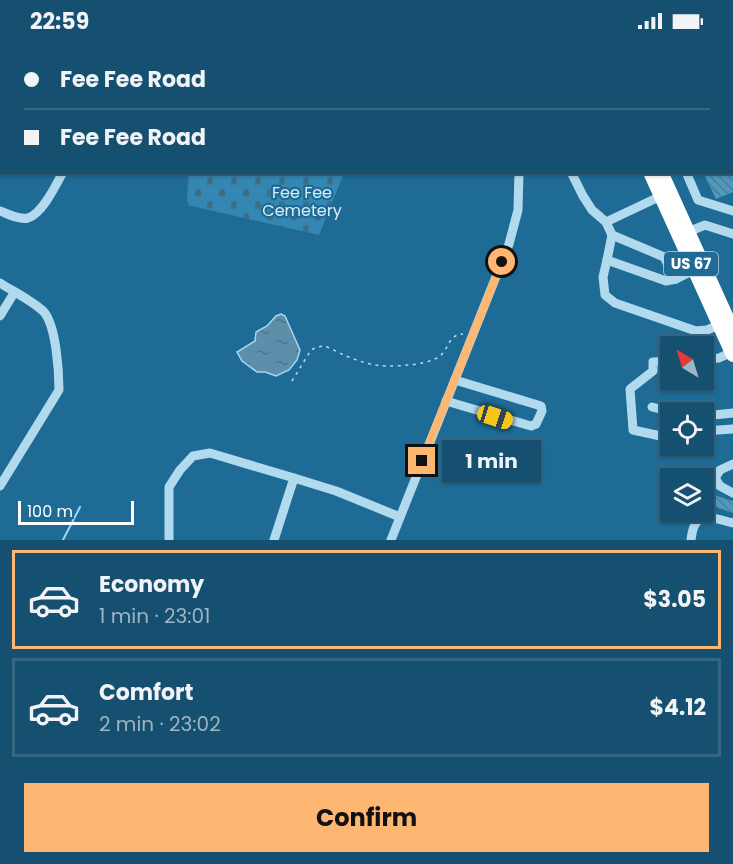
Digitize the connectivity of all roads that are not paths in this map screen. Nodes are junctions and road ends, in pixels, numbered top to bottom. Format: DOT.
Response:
graph roads {
  1 [pos="62,174"];
  2 [pos="519,174"];
  3 [pos="571,174"];
  4 [pos="651,174"];
  5 [pos="662,174"];
  6 [pos="687,174"];
  7 [pos="661,196"];
  8 [pos="0,211"];
  9 [pos="733,211"];
  10 [pos="606,222"];
  11 [pos="688,232"];
  12 [pos="733,234"];
  13 [pos="612,235"];
  14 [pos="607,260"];
  15 [pos="694,270"];
  16 [pos="676,279"];
  17 [pos="0,284"];
  18 [pos="14,293"];
  19 [pos="0,316"];
  20 [pos="720,325"];
  21 [pos="696,331"];
  22 [pos="733,331"];
  23 [pos="698,336"];
  24 [pos="732,354"];
  25 [pos="714,358"];
  26 [pos="660,362"];
  27 [pos="455,380"];
  28 [pos="446,402"];
  29 [pos="652,407"];
  30 [pos="660,409"];
  31 [pos="733,413"];
  32 [pos="714,415"];
  33 [pos="733,429"];
  34 [pos="714,430"];
  35 [pos="660,436"];
  36 [pos="733,464"];
  37 [pos="294,478"];
  38 [pos="0,486"];
  39 [pos="733,492"];
  40 [pos="400,517"];
  41 [pos="733,523"];
  42 [pos="169,540"];
  43 [pos="274,540"];
  44 [pos="391,540"];
  45 [pos="691,540"];
  1 -- 8 [label="street"];
  2 -- 27 [label="street"];
  3 -- 10 [label="street"];
  4 -- 7 [label="highway, US 67"];
  5 -- 11 [label="highway, US 67"];
  6 -- 9 [label="street"];
  7 -- 10 [label="street"];
  7 -- 15 [label="highway, US 67"];
  10 -- 13 [label="street"];
  11 -- 12 [label="street"];
  11 -- 22 [label="highway, US 67"];
  13 -- 14 [label="street"];
  13 -- 16 [label="street"];
  14 -- 16 [label="street"];
  14 -- 21 [label="street"];
  15 -- 16 [label="street"];
  15 -- 20 [label="highway, US 67"];
  17 -- 18 [label="street"];
  18 -- 19 [label="street"];
  18 -- 38 [label="street"];
  20 -- 21 [label="street"];
  20 -- 24 [label="highway, US 67"];
  21 -- 23 [label="street"];
  24 -- 25 [label="street"];
  26 -- 35 [label="street"];
  27 -- 28 [label="street"];
  27 -- 28 [label="street"];
  28 -- 40 [label="street"];
  29 -- 30 [label="street"];
  31 -- 32 [label="street"];
  33 -- 34 [label="street"];
  36 -- 39 [label="street"];
  37 -- 40 [label="street"];
  37 -- 42 [label="street"];
  37 -- 43 [label="street"];
  40 -- 44 [label="street"];
  41 -- 45 [label="street"];
}
